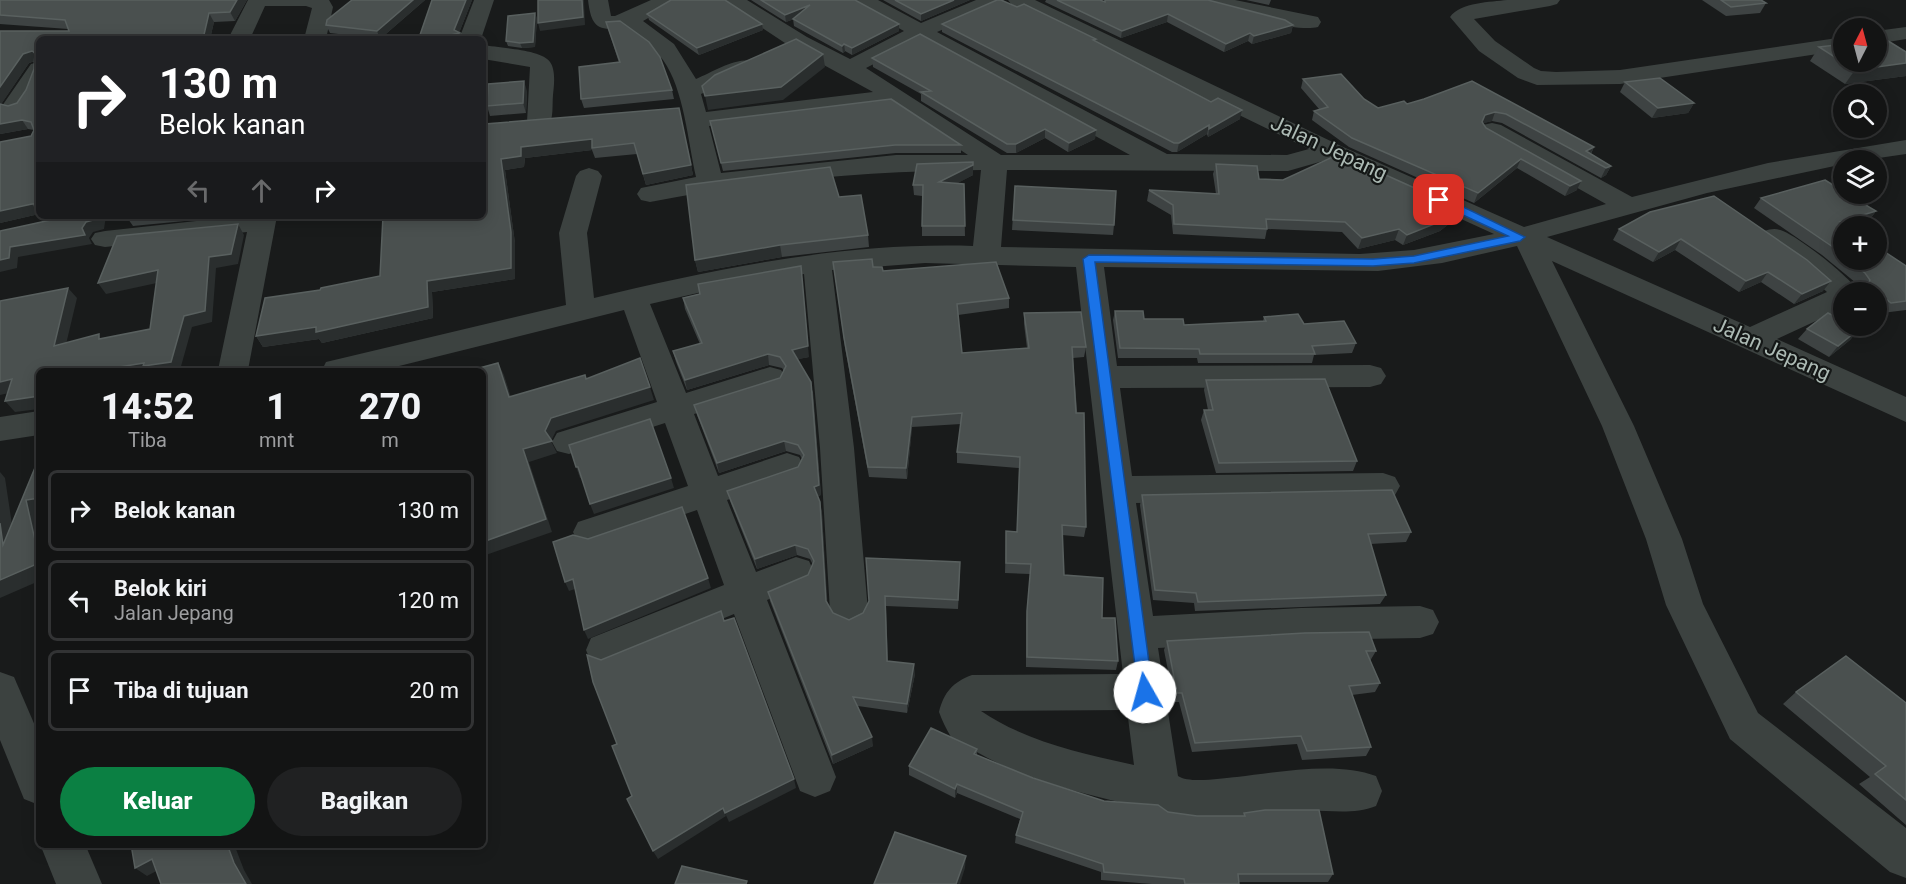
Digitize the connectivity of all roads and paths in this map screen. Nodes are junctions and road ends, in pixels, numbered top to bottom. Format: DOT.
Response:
graph roads {
  1 [pos="258,0"];
  2 [pos="484,0"];
  3 [pos="598,0"];
  4 [pos="666,0"];
  5 [pos="733,0"];
  6 [pos="862,0"];
  7 [pos="994,0"];
  8 [pos="1550,0"];
  9 [pos="1216,1"];
  10 [pos="1031,2"];
  11 [pos="626,20"];
  12 [pos="1310,22"];
  13 [pos="921,31"];
  14 [pos="1906,33"];
  15 [pos="240,36"];
  16 [pos="316,36"];
  17 [pos="471,36"];
  18 [pos="1887,36"];
  19 [pos="1833,45"];
  20 [pos="783,50"];
  21 [pos="486,52"];
  22 [pos="850,68"];
  23 [pos="36,73"];
  24 [pos="896,96"];
  25 [pos="14,106"];
  26 [pos="687,107"];
  27 [pos="540,122"];
  28 [pos="1492,129"];
  29 [pos="1906,147"];
  30 [pos="1332,151"];
  31 [pos="995,162"];
  32 [pos="1162,162"];
  33 [pos="589,176"];
  34 [pos="710,182"];
  35 [pos="1701,187"];
  36 [pos="650,194"];
  37 [pos="1629,206"];
  38 [pos="1728,206"];
  39 [pos="263,219"];
  40 [pos="1756,225"];
  41 [pos="105,239"];
  42 [pos="1524,239"];
  43 [pos="986,256"];
  44 [pos="1089,259"];
  45 [pos="818,265"];
  46 [pos="1833,284"];
  47 [pos="634,299"];
  48 [pos="1833,299"];
  49 [pos="581,310"];
  50 [pos="1751,339"];
  51 [pos="421,362"];
  52 [pos="232,368"];
  53 [pos="358,368"];
  54 [pos="1370,376"];
  55 [pos="1104,377"];
  56 [pos="770,378"];
  57 [pos="675,408"];
  58 [pos="1906,410"];
  59 [pos="36,423"];
  60 [pos="0,429"];
  61 [pos="569,441"];
  62 [pos="787,466"];
  63 [pos="1383,486"];
  64 [pos="1117,490"];
  65 [pos="707,492"];
  66 [pos="591,532"];
  67 [pos="796,572"];
  68 [pos="746,594"];
  69 [pos="849,611"];
  70 [pos="1419,622"];
  71 [pos="1137,633"];
  72 [pos="605,650"];
  73 [pos="0,690"];
  74 [pos="1145,692"];
  75 [pos="814,777"];
  76 [pos="36,778"];
  77 [pos="1158,788"];
  78 [pos="1361,791"];
  79 [pos="64,848"];
  80 [pos="1906,855"];
  81 [pos="79,884"];
  1 -- 15 [label="street"];
  1 -- 16 [label="street"];
  2 -- 17 [label="street"];
  3 -- 11 [label="street"];
  4 -- 11 [label="street"];
  5 -- 20 [label="street"];
  6 -- 13 [label="street"];
  7 -- 13 [label="street"];
  8 -- 19 [label="street"];
  9 -- 12 [label="street"];
  10 -- 30 [label="street, Jalan Jepang"];
  11 -- 26 [label="street"];
  13 -- 22 [label="street"];
  13 -- 32 [label="street"];
  14 -- 18 [label="street"];
  20 -- 22 [label="street"];
  20 -- 26 [label="street"];
  21 -- 27 [label="street"];
  22 -- 24 [label="street"];
  23 -- 25 [label="street"];
  24 -- 26 [label="street"];
  24 -- 31 [label="street"];
  26 -- 34 [label="street"];
  28 -- 37 [label="street"];
  29 -- 35 [label="street"];
  30 -- 32 [label="street"];
  30 -- 42 [label="street, Jalan Jepang"];
  31 -- 32 [label="street"];
  31 -- 34 [label="street"];
  31 -- 43 [label="street"];
  33 -- 49 [label="street"];
  34 -- 36 [label="street"];
  35 -- 37 [label="street"];
  35 -- 38 [label="street"];
  37 -- 42 [label="street"];
  39 -- 41 [label="street"];
  39 -- 52 [label="street"];
  40 -- 46 [label="street"];
  42 -- 44 [label="street"];
  42 -- 50 [label="street, Jalan Jepang"];
  42 -- 80 [label="street"];
  43 -- 44 [label="street"];
  43 -- 45 [label="street"];
  44 -- 55 [label="street"];
  45 -- 47 [label="street"];
  45 -- 69 [label="street"];
  47 -- 49 [label="street"];
  47 -- 57 [label="street"];
  48 -- 50 [label="street"];
  49 -- 51 [label="street"];
  50 -- 58 [label="street, Jalan Jepang"];
  51 -- 53 [label="street"];
  54 -- 55 [label="street"];
  55 -- 64 [label="street"];
  56 -- 57 [label="street"];
  57 -- 61 [label="street"];
  57 -- 65 [label="street"];
  59 -- 60 [label="street"];
  62 -- 65 [label="street"];
  63 -- 64 [label="street"];
  64 -- 71 [label="street"];
  65 -- 66 [label="street"];
  65 -- 68 [label="street"];
  67 -- 68 [label="street"];
  68 -- 72 [label="street"];
  68 -- 75 [label="street"];
  70 -- 71 [label="street"];
  71 -- 74 [label="street"];
  73 -- 76 [label="street"];
  74 -- 77 [label="street"];
  74 -- 77 [label="street"];
  77 -- 78 [label="street"];
  79 -- 81 [label="street"];
}
